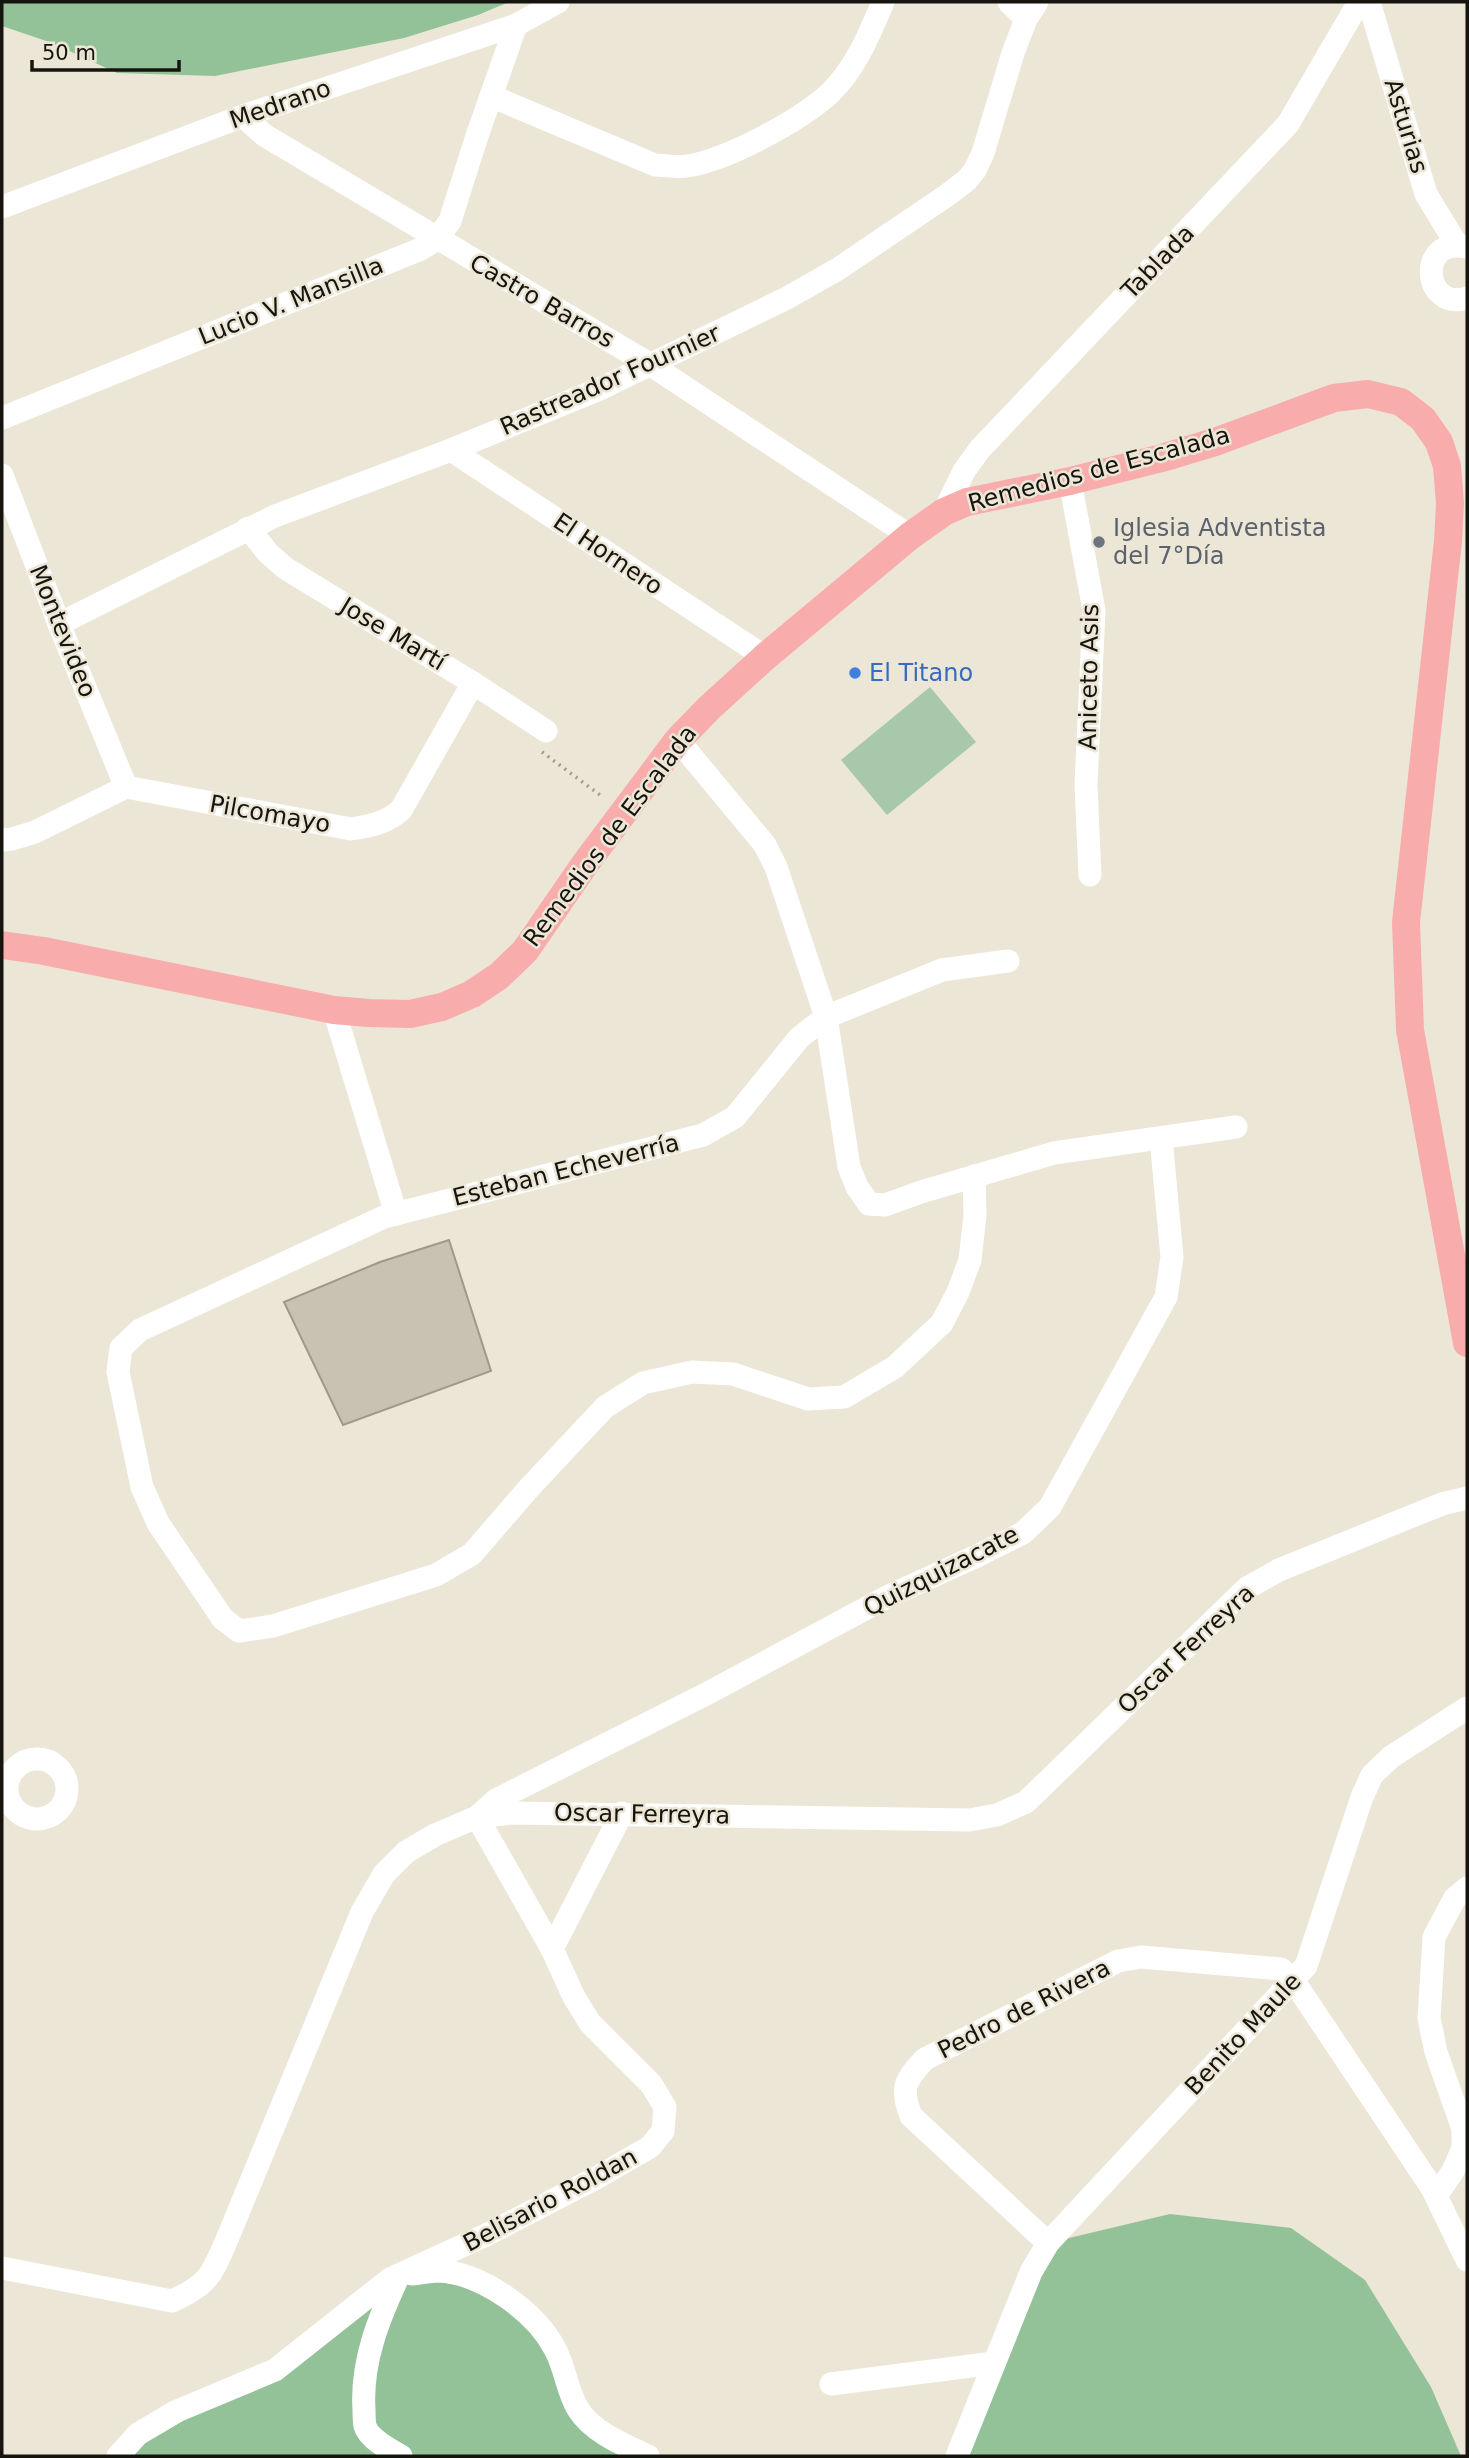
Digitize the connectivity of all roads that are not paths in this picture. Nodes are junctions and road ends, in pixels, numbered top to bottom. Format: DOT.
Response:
graph roads {
  1 [pos="558,2"];
  2 [pos="883,2"];
  3 [pos="1009,2"];
  4 [pos="1358,4"];
  5 [pos="1031,10"];
  6 [pos="516,25"];
  7 [pos="491,96"];
  8 [pos="243,116"];
  9 [pos="2,207"];
  10 [pos="437,239"];
  11 [pos="1462,246"];
  12 [pos="1467,298"];
  13 [pos="651,365"];
  14 [pos="2,418"];
  15 [pos="451,450"];
  16 [pos="2,475"];
  17 [pos="1070,481"];
  18 [pos="943,512"];
  19 [pos="248,528"];
  20 [pos="910,537"];
  21 [pos="59,624"];
  22 [pos="765,657"];
  23 [pos="473,683"];
  24 [pos="546,731"];
  25 [pos="678,740"];
  26 [pos="126,787"];
  27 [pos="2,840"];
  28 [pos="1090,875"];
  29 [pos="2,945"];
  30 [pos="1008,961"];
  31 [pos="334,1010"];
  32 [pos="826,1017"];
  33 [pos="1236,1127"];
  34 [pos="1161,1138"];
  35 [pos="974,1176"];
  36 [pos="396,1213"];
  37 [pos="1467,1343"];
  38 [pos="1467,1498"];
  39 [pos="1467,1708"];
  40 [pos="622,1813"];
  41 [pos="477,1817"];
  42 [pos="1467,1888"];
  43 [pos="552,1949"];
  44 [pos="1293,1980"];
  45 [pos="1436,2196"];
  46 [pos="1048,2244"];
  47 [pos="1467,2260"];
  48 [pos="2,2268"];
  49 [pos="399,2275"];
  50 [pos="994,2362"];
  51 [pos="831,2384"];
  52 [pos="118,2456"];
  53 [pos="401,2456"];
  54 [pos="648,2456"];
  55 [pos="957,2456"];
  1 -- 6 [label="street, Medrano"];
  2 -- 7 [label="street"];
  3 -- 5 [label="street"];
  4 -- 11 [label="street, Asturias"];
  4 -- 18 [label="street, Tablada"];
  5 -- 13 [label="street, Rastreador Fournier"];
  6 -- 7 [label="street"];
  6 -- 8 [label="street, Medrano"];
  7 -- 10 [label="street"];
  8 -- 9 [label="street, Medrano"];
  8 -- 10 [label="street, Castro Barros"];
  10 -- 13 [label="street, Castro Barros"];
  10 -- 14 [label="street, Lucio V. Mansilla"];
  11 -- 12 [label="street, Asturias"];
  13 -- 15 [label="street, Rastreador Fournier"];
  13 -- 20 [label="street, Castro Barros"];
  15 -- 19 [label="street, Rastreador Fournier"];
  15 -- 22 [label="street, El Hornero"];
  16 -- 21 [label="street, Montevideo"];
  17 -- 18 [label="main road, Remedios de Escalada"];
  17 -- 28 [label="street, Aniceto Asis"];
  17 -- 37 [label="main road, Remedios de Escalada"];
  18 -- 20 [label="main road, Remedios de Escalada"];
  19 -- 21 [label="street, Rastreador Fournier"];
  19 -- 23 [label="street, Jose Martí"];
  20 -- 22 [label="main road, Remedios de Escalada"];
  21 -- 26 [label="street, Montevideo"];
  22 -- 25 [label="main road, Remedios de Escalada"];
  23 -- 24 [label="street, Jose Martí"];
  23 -- 26 [label="street, Pilcomayo"];
  25 -- 31 [label="main road, Remedios de Escalada"];
  25 -- 32 [label="street"];
  26 -- 27 [label="street"];
  29 -- 31 [label="main road, Remedios de Escalada"];
  30 -- 32 [label="street, Esteban Echeverría"];
  31 -- 36 [label="street"];
  32 -- 35 [label="street"];
  32 -- 36 [label="street, Esteban Echeverría"];
  33 -- 34 [label="street"];
  34 -- 35 [label="street"];
  34 -- 41 [label="street, Quizquizacate"];
  35 -- 36 [label="street, Esteban Echeverría"];
  38 -- 40 [label="street, Oscar Ferreyra"];
  39 -- 44 [label="street, Benito Maule"];
  40 -- 41 [label="street, Oscar Ferreyra"];
  40 -- 43 [label="street"];
  41 -- 43 [label="street, Belisario Roldan"];
  41 -- 48 [label="street, Oscar Ferreyra"];
  42 -- 45 [label="street"];
  43 -- 49 [label="street, Belisario Roldan"];
  44 -- 45 [label="street"];
  44 -- 46 [label="street, Benito Maule"];
  44 -- 46 [label="street, Pedro de Rivera"];
  45 -- 47 [label="street"];
  46 -- 50 [label="street, Benito Maule"];
  49 -- 52 [label="street, Belisario Roldan"];
  49 -- 53 [label="street"];
  49 -- 54 [label="street"];
  50 -- 51 [label="street"];
  50 -- 55 [label="street, Benito Maule"];
}
